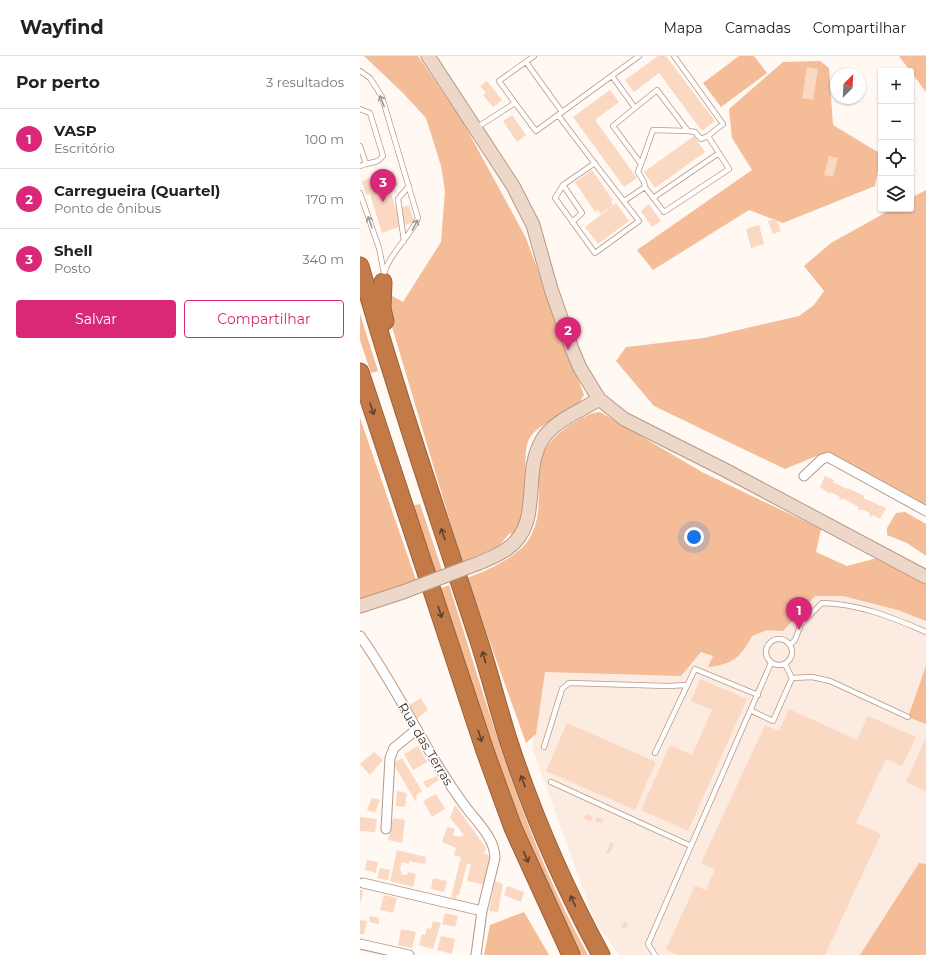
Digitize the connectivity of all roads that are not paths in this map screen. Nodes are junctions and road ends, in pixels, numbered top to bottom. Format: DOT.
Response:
graph roads {
  1 [pos="428,56"];
  2 [pos="639,56"];
  3 [pos="674,56"];
  4 [pos="529,58"];
  5 [pos="360,71"];
  6 [pos="612,76"];
  7 [pos="515,104"];
  8 [pos="635,108"];
  9 [pos="360,109"];
  10 [pos="560,114"];
  11 [pos="475,128"];
  12 [pos="688,131"];
  13 [pos="708,136"];
  14 [pos="360,146"];
  15 [pos="719,153"];
  16 [pos="595,163"];
  17 [pos="366,164"];
  18 [pos="641,164"];
  19 [pos="360,166"];
  20 [pos="563,185"];
  21 [pos="409,186"];
  22 [pos="645,187"];
  23 [pos="360,193"];
  24 [pos="653,198"];
  25 [pos="624,201"];
  26 [pos="572,222"];
  27 [pos="404,241"];
  28 [pos="360,266"];
  29 [pos="383,278"];
  30 [pos="388,362"];
  31 [pos="360,372"];
  32 [pos="599,399"];
  33 [pos="804,476"];
  34 [pos="926,511"];
  35 [pos="926,577"];
  36 [pos="360,606"];
  37 [pos="926,632"];
  38 [pos="360,636"];
  39 [pos="790,645"];
  40 [pos="771,663"];
  41 [pos="785,664"];
  42 [pos="792,678"];
  43 [pos="688,685"];
  44 [pos="758,695"];
  45 [pos="752,711"];
  46 [pos="908,717"];
  47 [pos="417,729"];
  48 [pos="544,747"];
  49 [pos="655,753"];
  50 [pos="551,782"];
  51 [pos="386,829"];
  52 [pos="691,846"];
  53 [pos="363,883"];
  54 [pos="482,910"];
  55 [pos="590,936"];
  56 [pos="360,944"];
  57 [pos="381,952"];
  58 [pos="409,955"];
  59 [pos="476,955"];
  60 [pos="571,955"];
  61 [pos="600,955"];
  62 [pos="605,955"];
  63 [pos="655,955"];
  1 -- 11 [label="main road"];
  2 -- 6 [label="lane"];
  3 -- 13 [label="lane"];
  4 -- 7 [label="lane"];
  4 -- 10 [label="lane"];
  21 -- 5 [label="lane, one-way"];
  6 -- 8 [label="lane"];
  6 -- 10 [label="lane"];
  7 -- 10 [label="lane"];
  7 -- 11 [label="lane"];
  8 -- 12 [label="lane"];
  8 -- 18 [label="lane"];
  9 -- 17 [label="lane"];
  10 -- 16 [label="lane"];
  11 -- 32 [label="main road"];
  12 -- 13 [label="lane"];
  12 -- 18 [label="lane"];
  13 -- 15 [label="lane"];
  14 -- 17 [label="lane"];
  15 -- 24 [label="lane"];
  15 -- 24 [label="lane"];
  16 -- 20 [label="lane"];
  16 -- 25 [label="lane"];
  17 -- 19 [label="lane"];
  18 -- 22 [label="lane"];
  20 -- 26 [label="lane"];
  20 -- 26 [label="lane"];
  21 -- 27 [label="lane"];
  27 -- 21 [label="lane, one-way"];
  22 -- 24 [label="lane"];
  22 -- 25 [label="lane"];
  29 -- 23 [label="lane, one-way"];
  25 -- 26 [label="lane"];
  27 -- 29 [label="lane"];
  28 -- 30 [label="highway"];
  29 -- 30 [label="highway"];
  55 -- 30 [label="highway, one-way"];
  31 -- 60 [label="highway, one-way"];
  32 -- 35 [label="main road"];
  32 -- 36 [label="main road, bridge"];
  33 -- 34 [label="street"];
  37 -- 39 [label="lane"];
  38 -- 47 [label="street, Rua das Terras"];
  39 -- 40 [label="lane"];
  39 -- 41 [label="lane"];
  40 -- 41 [label="lane"];
  40 -- 44 [label="lane"];
  41 -- 42 [label="lane"];
  42 -- 45 [label="lane"];
  42 -- 46 [label="lane"];
  43 -- 44 [label="lane"];
  43 -- 48 [label="lane"];
  43 -- 49 [label="lane"];
  44 -- 45 [label="lane"];
  45 -- 52 [label="lane"];
  47 -- 51 [label="street"];
  47 -- 54 [label="street, Rua das Terras"];
  50 -- 52 [label="lane"];
  52 -- 63 [label="lane"];
  53 -- 54 [label="street"];
  54 -- 59 [label="street"];
  55 -- 61 [label="highway"];
  55 -- 62 [label="highway"];
  56 -- 57 [label="street"];
  57 -- 58 [label="street"];
}
